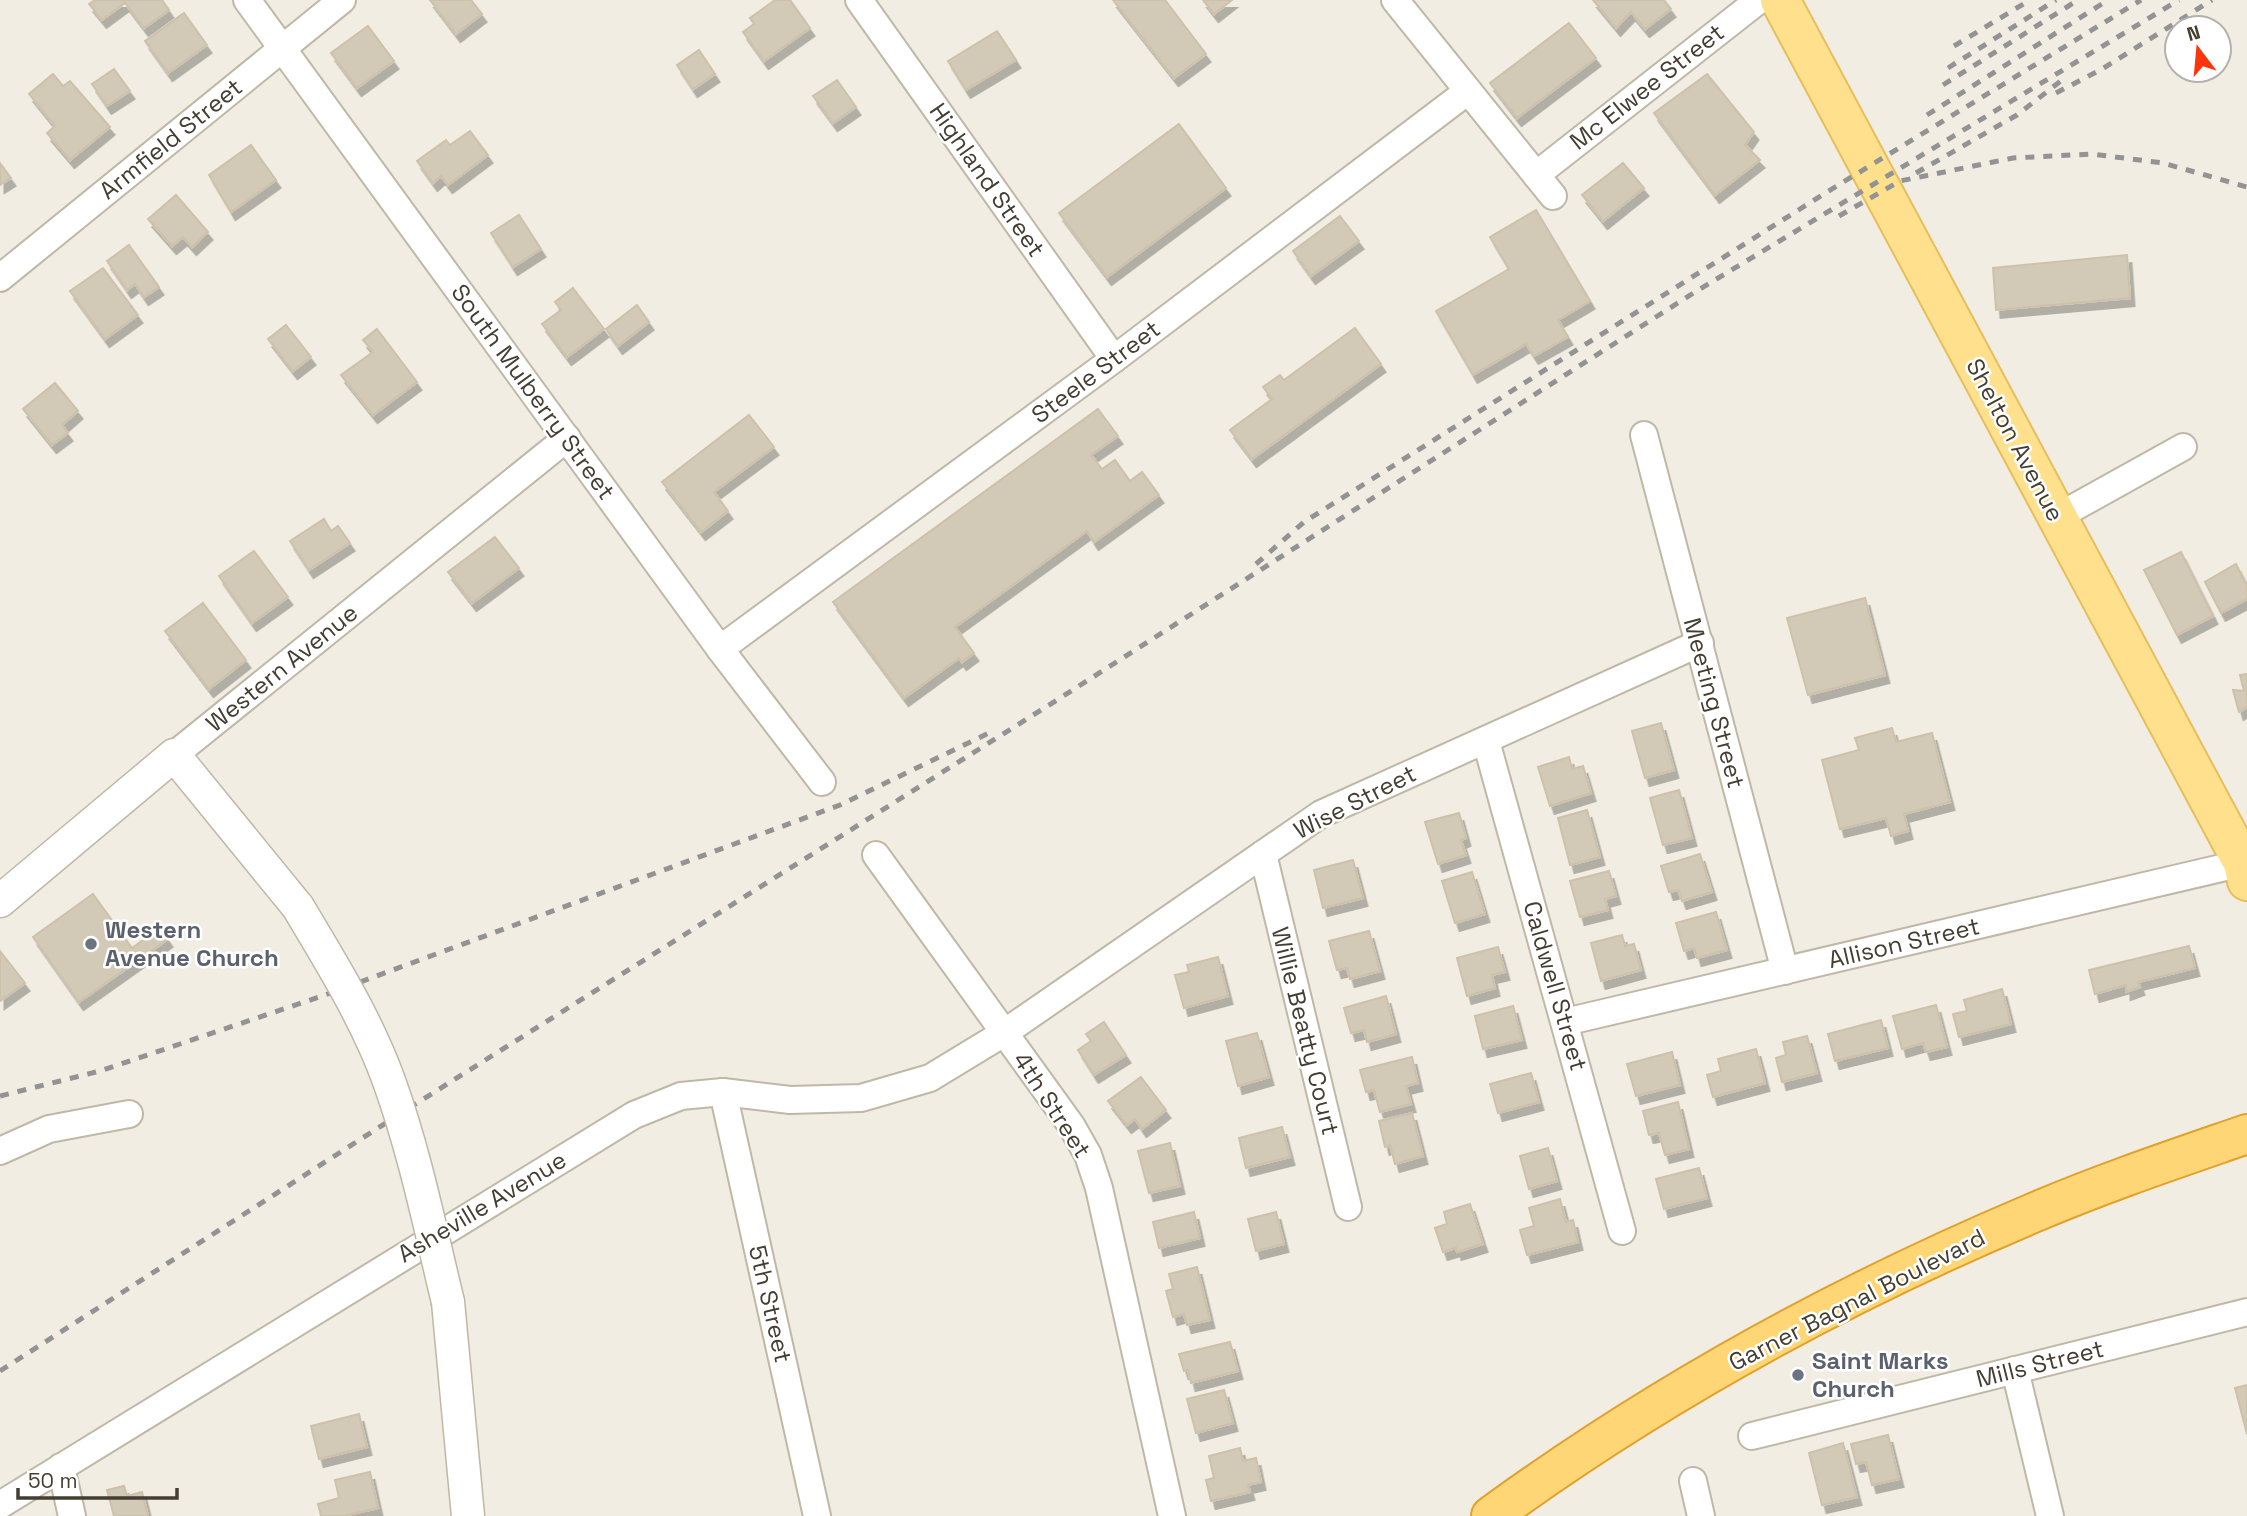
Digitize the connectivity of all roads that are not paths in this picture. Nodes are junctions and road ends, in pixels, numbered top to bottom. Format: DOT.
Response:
graph roads {
  1 [pos="247,0"];
  2 [pos="342,0"];
  3 [pos="859,0"];
  4 [pos="1395,0"];
  5 [pos="1759,0"];
  6 [pos="1780,0"];
  7 [pos="282,48"];
  8 [pos="1468,91"];
  9 [pos="1536,175"];
  10 [pos="1553,196"];
  11 [pos="0,278"];
  12 [pos="1114,359"];
  13 [pos="1644,435"];
  14 [pos="567,438"];
  15 [pos="2183,447"];
  16 [pos="2057,517"];
  17 [pos="1700,643"];
  18 [pos="720,649"];
  19 [pos="1486,741"];
  20 [pos="174,755"];
  21 [pos="822,782"];
  22 [pos="1263,854"];
  23 [pos="876,855"];
  24 [pos="2246,869"];
  25 [pos="0,901"];
  26 [pos="1785,971"];
  27 [pos="1565,1022"];
  28 [pos="1004,1033"];
  29 [pos="723,1092"];
  30 [pos="129,1114"];
  31 [pos="2247,1134"];
  32 [pos="0,1151"];
  33 [pos="1348,1208"];
  34 [pos="1622,1231"];
  35 [pos="2247,1312"];
  36 [pos="2015,1370"];
  37 [pos="1752,1436"];
  38 [pos="61,1467"];
  39 [pos="1693,1481"];
  40 [pos="0,1505"];
  41 [pos="72,1516"];
  42 [pos="468,1516"];
  43 [pos="817,1516"];
  44 [pos="1172,1516"];
  45 [pos="1491,1516"];
  46 [pos="1701,1516"];
  47 [pos="2050,1516"];
  1 -- 7 [label="street, South Mulberry Street"];
  2 -- 7 [label="street, Armfield Street"];
  3 -- 12 [label="street, Highland Street"];
  4 -- 8 [label="street"];
  5 -- 9 [label="street, Mc Elwee Street"];
  6 -- 16 [label="main road, Shelton Avenue"];
  7 -- 11 [label="street, Armfield Street"];
  7 -- 14 [label="street, South Mulberry Street"];
  8 -- 9 [label="street"];
  8 -- 12 [label="street, Steele Street"];
  9 -- 10 [label="street"];
  12 -- 18 [label="street, Steele Street"];
  13 -- 17 [label="street, Meeting Street"];
  14 -- 18 [label="street, South Mulberry Street"];
  14 -- 20 [label="street, Western Avenue"];
  15 -- 16 [label="street"];
  16 -- 24 [label="main road, Shelton Avenue"];
  17 -- 19 [label="street, Wise Street"];
  17 -- 26 [label="street, Meeting Street"];
  18 -- 21 [label="street, South Mulberry Street"];
  19 -- 22 [label="street, Wise Street"];
  19 -- 27 [label="street, Caldwell Street"];
  20 -- 25 [label="street, Western Avenue"];
  20 -- 42 [label="street, bridge"];
  22 -- 28 [label="street, Wise Street"];
  22 -- 33 [label="street, Willie Beatty Court"];
  23 -- 28 [label="street, 4th Street"];
  24 -- 26 [label="street, Allison Street"];
  26 -- 27 [label="street, Allison Street"];
  27 -- 34 [label="street, Caldwell Street"];
  28 -- 29 [label="street, Asheville Avenue"];
  28 -- 44 [label="street, 4th Street"];
  29 -- 38 [label="street, Asheville Avenue"];
  29 -- 43 [label="street, 5th Street"];
  30 -- 32 [label="street"];
  31 -- 45 [label="highway, Garner Bagnal Boulevard"];
  35 -- 36 [label="street, Mills Street"];
  36 -- 37 [label="street, Mills Street"];
  36 -- 47 [label="street"];
  38 -- 40 [label="street, Asheville Avenue"];
  38 -- 41 [label="street"];
  39 -- 46 [label="street"];
}
